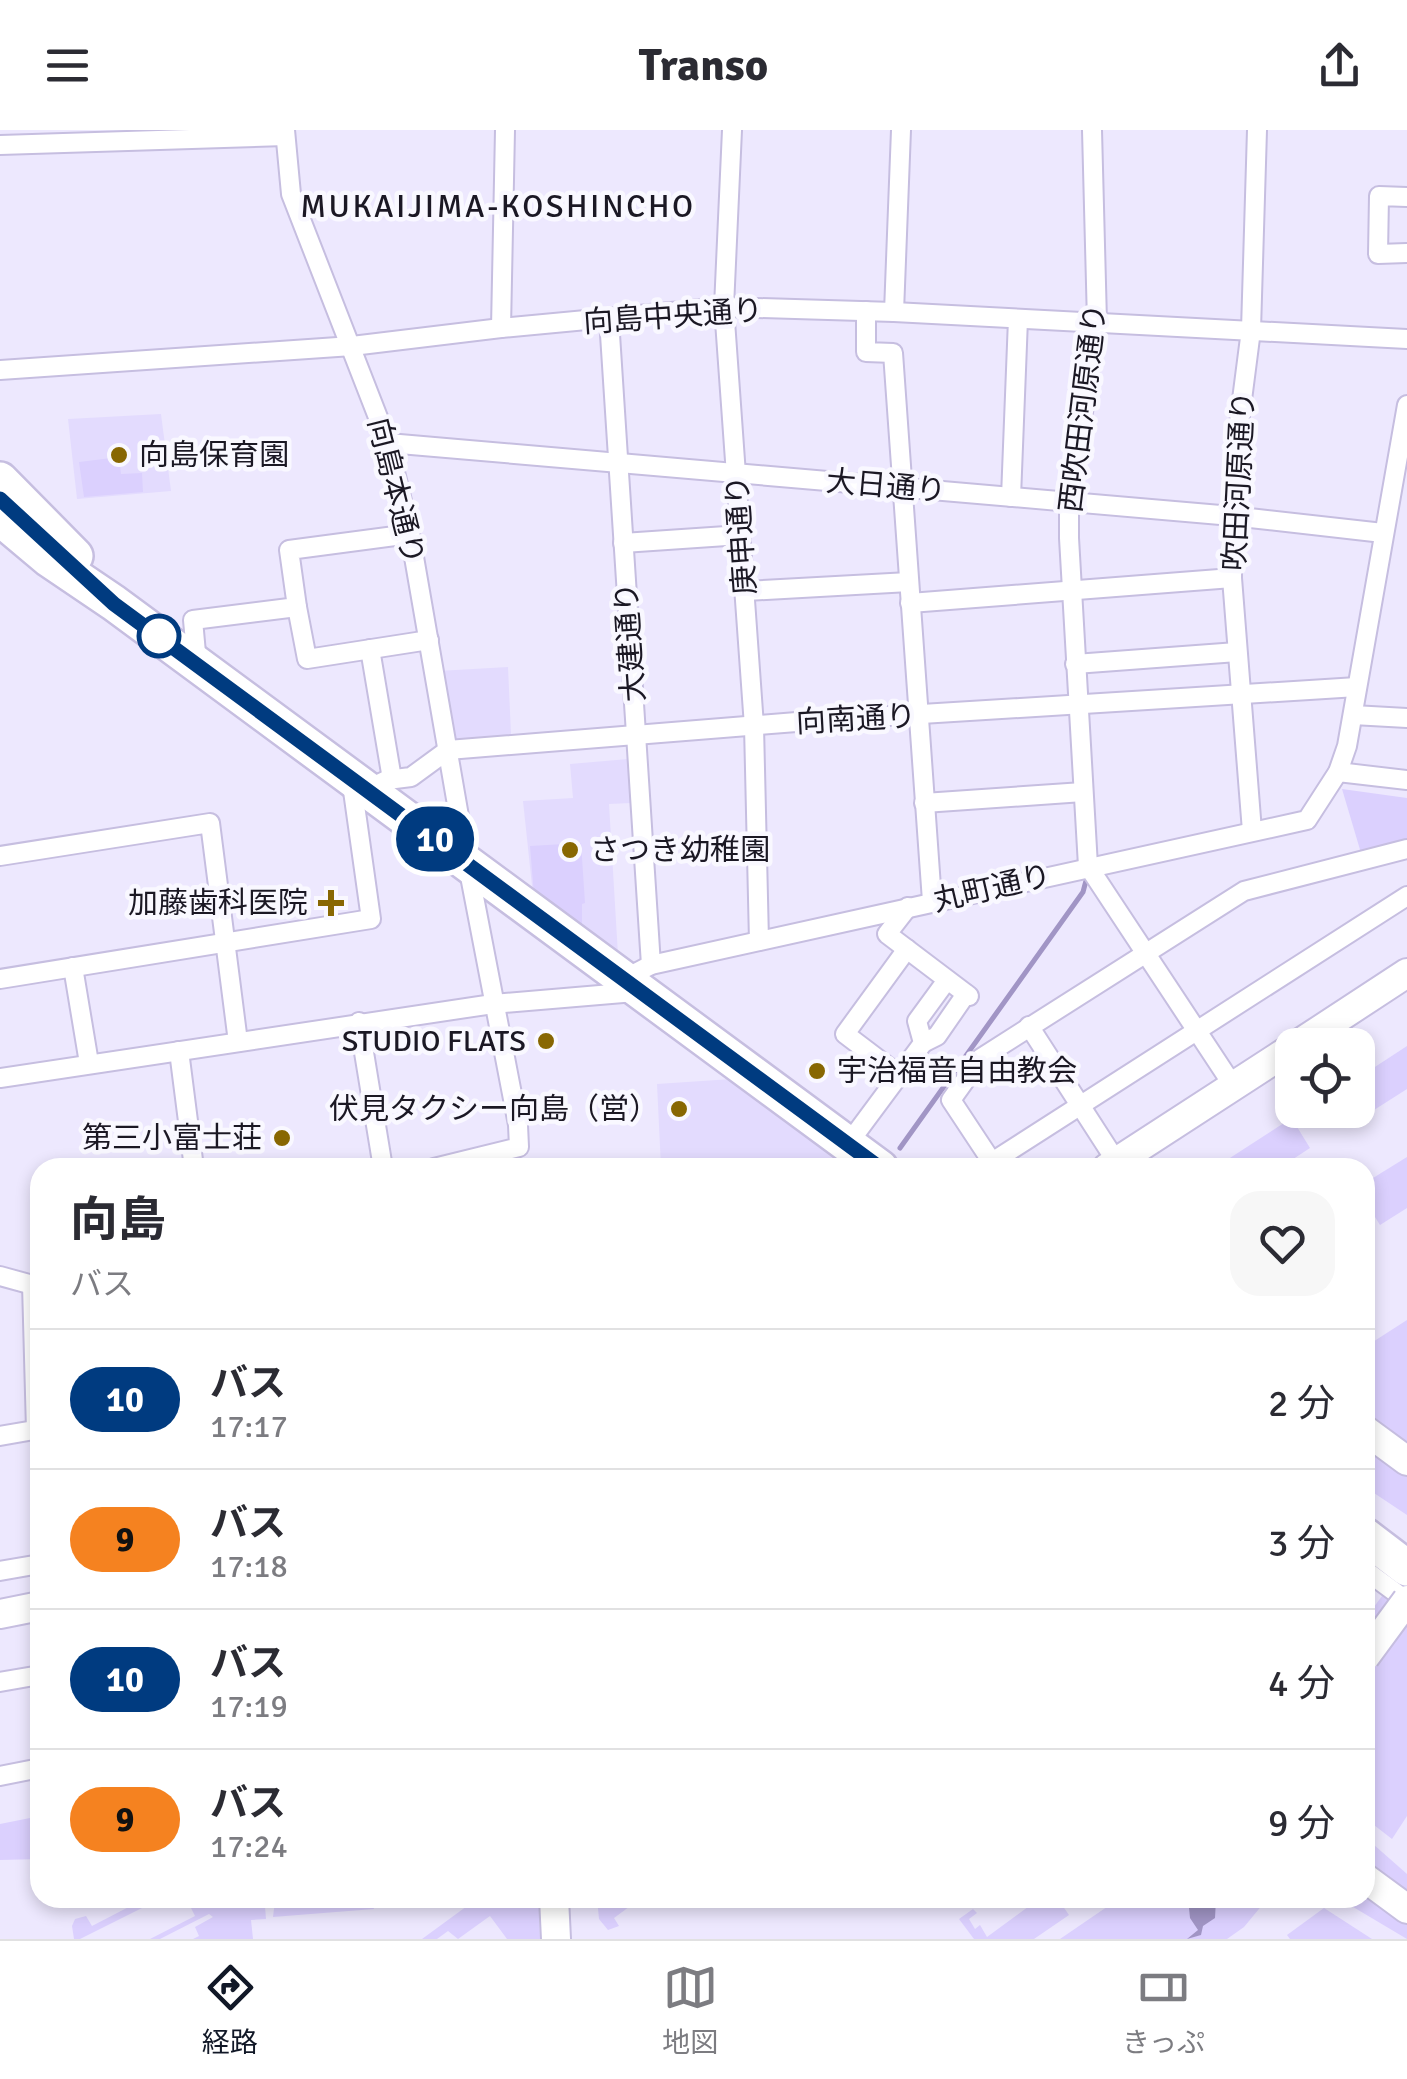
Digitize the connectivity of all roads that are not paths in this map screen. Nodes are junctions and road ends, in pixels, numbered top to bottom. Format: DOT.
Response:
graph roads {
  1 [pos="506,130"];
  2 [pos="732,130"];
  3 [pos="901,130"];
  4 [pos="1092,130"];
  5 [pos="1257,130"];
  6 [pos="285,133"];
  7 [pos="0,145"];
  8 [pos="1407,197"];
  9 [pos="1407,254"];
  10 [pos="724,307"];
  11 [pos="866,311"];
  12 [pos="894,312"];
  13 [pos="1018,319"];
  14 [pos="609,320"];
  15 [pos="1097,322"];
  16 [pos="502,328"];
  17 [pos="1251,330"];
  18 [pos="1407,338"];
  19 [pos="352,346"];
  20 [pos="0,370"];
  21 [pos="1407,406"];
  22 [pos="388,444"];
  23 [pos="618,463"];
  24 [pos="738,474"];
  25 [pos="0,480"];
  26 [pos="904,488"];
  27 [pos="1011,497"];
  28 [pos="0,499"];
  29 [pos="1069,502"];
  30 [pos="1232,516"];
  31 [pos="0,518"];
  32 [pos="1383,532"];
  33 [pos="410,534"];
  34 [pos="741,535"];
  35 [pos="0,539"];
  36 [pos="623,543"];
  37 [pos="1232,578"];
  38 [pos="909,582"];
  39 [pos="1071,588"];
  40 [pos="746,592"];
  41 [pos="910,602"];
  42 [pos="114,604"];
  43 [pos="297,607"];
  44 [pos="429,640"];
  45 [pos="370,649"];
  46 [pos="1237,652"];
  47 [pos="197,664"];
  48 [pos="1075,664"];
  49 [pos="1357,686"];
  50 [pos="1240,694"];
  51 [pos="1077,704"];
  52 [pos="1353,714"];
  53 [pos="918,716"];
  54 [pos="1407,718"];
  55 [pos="754,726"];
  56 [pos="636,736"];
  57 [pos="448,750"];
  58 [pos="1338,772"];
  59 [pos="1407,780"];
  60 [pos="372,784"];
  61 [pos="1083,792"];
  62 [pos="924,803"];
  63 [pos="1252,832"];
  64 [pos="1407,848"];
  65 [pos="0,856"];
  66 [pos="468,863"];
  67 [pos="1088,866"];
  68 [pos="1407,896"];
  69 [pos="932,901"];
  70 [pos="908,907"];
  71 [pos="759,940"];
  72 [pos="225,942"];
  73 [pos="907,949"];
  74 [pos="1145,952"];
  75 [pos="73,967"];
  76 [pos="1407,973"];
  77 [pos="0,978"];
  78 [pos="639,978"];
  79 [pos="947,980"];
  80 [pos="494,1004"];
  81 [pos="359,1022"];
  82 [pos="1029,1026"];
  83 [pos="1323,1028"];
  84 [pos="1196,1029"];
  85 [pos="238,1042"];
  86 [pos="922,1043"];
  87 [pos="179,1050"];
  88 [pos="1275,1059"];
  89 [pos="89,1063"];
  90 [pos="899,1075"];
  91 [pos="0,1078"];
  92 [pos="1234,1086"];
  93 [pos="1079,1105"];
  94 [pos="848,1144"];
  95 [pos="193,1158"];
  96 [pos="381,1158"];
  97 [pos="474,1158"];
  98 [pos="866,1158"];
  99 [pos="989,1158"];
  100 [pos="998,1158"];
  101 [pos="1109,1158"];
  102 [pos="1126,1158"];
  103 [pos="0,1276"];
  104 [pos="30,1284"];
  105 [pos="30,1430"];
  106 [pos="0,1436"];
  107 [pos="1375,1438"];
  108 [pos="1407,1462"];
  109 [pos="1375,1521"];
  110 [pos="1375,1544"];
  111 [pos="1407,1545"];
  112 [pos="30,1566"];
  113 [pos="1407,1568"];
  114 [pos="0,1571"];
  115 [pos="1375,1577"];
  116 [pos="1407,1600"];
  117 [pos="30,1608"];
  118 [pos="0,1614"];
  119 [pos="1375,1643"];
  120 [pos="30,1676"];
  121 [pos="0,1682"];
  122 [pos="30,1770"];
  123 [pos="0,1776"];
  124 [pos="1375,1885"];
  125 [pos="554,1908"];
  126 [pos="1407,1909"];
  127 [pos="556,1939"];
  1 -- 16 [label="street"];
  2 -- 10 [label="street, 庚申通り"];
  3 -- 12 [label="street"];
  4 -- 15 [label="street, 西吹田河原通り"];
  5 -- 17 [label="street, 吹田河原通り"];
  6 -- 7 [label="street"];
  6 -- 19 [label="street, 向島本通り"];
  8 -- 9 [label="street"];
  10 -- 11 [label="street, 向島中央通り"];
  10 -- 14 [label="street, 向島中央通り"];
  10 -- 24 [label="street, 庚申通り"];
  11 -- 12 [label="street, 向島中央通り"];
  11 -- 26 [label="street"];
  12 -- 13 [label="street, 向島中央通り"];
  13 -- 15 [label="street, 向島中央通り"];
  13 -- 27 [label="street"];
  14 -- 16 [label="street, 向島中央通り"];
  14 -- 23 [label="street, 大建通り"];
  15 -- 17 [label="street, 向島中央通り"];
  15 -- 29 [label="street, 西吹田河原通り"];
  16 -- 19 [label="street, 向島中央通り"];
  17 -- 18 [label="street, 向島中央通り"];
  17 -- 30 [label="street, 吹田河原通り"];
  19 -- 20 [label="street, 向島中央通り"];
  19 -- 22 [label="street, 向島本通り"];
  21 -- 32 [label="street, 丸町通り"];
  22 -- 23 [label="street, 大日通り"];
  22 -- 33 [label="street, 向島本通り"];
  23 -- 24 [label="street, 大日通り"];
  23 -- 36 [label="street, 大建通り"];
  24 -- 26 [label="street, 大日通り"];
  24 -- 34 [label="street, 庚申通り"];
  25 -- 42 [label="highway"];
  26 -- 27 [label="street, 大日通り"];
  26 -- 38 [label="street"];
  27 -- 29 [label="street, 大日通り"];
  28 -- 42 [label="highway"];
  29 -- 30 [label="street, 大日通り"];
  29 -- 39 [label="street, 西吹田河原通り"];
  30 -- 32 [label="street, 大日通り"];
  30 -- 37 [label="street, 吹田河原通り"];
  31 -- 42 [label="highway"];
  32 -- 49 [label="street, 丸町通り"];
  33 -- 43 [label="street"];
  33 -- 44 [label="street, 向島本通り"];
  34 -- 36 [label="street"];
  34 -- 40 [label="street, 庚申通り"];
  35 -- 42 [label="highway"];
  36 -- 56 [label="street, 大建通り"];
  37 -- 39 [label="street"];
  37 -- 46 [label="street, 吹田河原通り"];
  38 -- 40 [label="street"];
  38 -- 41 [label="street"];
  39 -- 41 [label="street"];
  39 -- 48 [label="street, 西吹田河原通り"];
  40 -- 55 [label="street, 庚申通り"];
  41 -- 53 [label="street"];
  42 -- 47 [label="highway"];
  43 -- 45 [label="street"];
  43 -- 47 [label="street"];
  44 -- 45 [label="street"];
  44 -- 57 [label="street, 向島本通り"];
  45 -- 60 [label="street"];
  46 -- 48 [label="street"];
  46 -- 50 [label="street, 吹田河原通り"];
  47 -- 60 [label="highway"];
  48 -- 51 [label="street, 西吹田河原通り"];
  49 -- 50 [label="street, 向南通り"];
  49 -- 52 [label="street, 丸町通り"];
  50 -- 51 [label="street, 向南通り"];
  50 -- 63 [label="street, 吹田河原通り"];
  51 -- 53 [label="street, 向南通り"];
  51 -- 61 [label="street, 西吹田河原通り"];
  52 -- 54 [label="street"];
  52 -- 58 [label="street, 丸町通り"];
  53 -- 55 [label="street, 向南通り"];
  53 -- 62 [label="street"];
  55 -- 56 [label="street, 向南通り"];
  55 -- 71 [label="street, 庚申通り"];
  56 -- 57 [label="street, 向南通り"];
  56 -- 78 [label="street, 大建通り"];
  57 -- 60 [label="street"];
  57 -- 66 [label="street, 向島本通り"];
  58 -- 59 [label="street"];
  58 -- 63 [label="street, 丸町通り"];
  60 -- 66 [label="highway"];
  60 -- 72 [label="street"];
  61 -- 62 [label="street"];
  61 -- 67 [label="street, 西吹田河原通り"];
  62 -- 69 [label="street"];
  63 -- 67 [label="street, 丸町通り"];
  64 -- 74 [label="street"];
  65 -- 72 [label="street"];
  66 -- 78 [label="highway"];
  66 -- 80 [label="street, 向島本通り"];
  67 -- 69 [label="street, 丸町通り"];
  67 -- 74 [label="street"];
  68 -- 84 [label="street"];
  69 -- 70 [label="street, 丸町通り"];
  70 -- 71 [label="street, 丸町通り"];
  70 -- 73 [label="street"];
  71 -- 78 [label="street, 丸町通り"];
  72 -- 75 [label="street"];
  72 -- 85 [label="street"];
  73 -- 79 [label="street"];
  73 -- 90 [label="street"];
  74 -- 82 [label="street"];
  74 -- 84 [label="street"];
  75 -- 77 [label="street"];
  75 -- 89 [label="street"];
  76 -- 83 [label="street"];
  78 -- 80 [label="street, 丸町通り"];
  78 -- 94 [label="highway"];
  79 -- 86 [label="street"];
  79 -- 86 [label="street"];
  80 -- 81 [label="street, 丸町通り"];
  80 -- 97 [label="street, 向島本通り"];
  81 -- 85 [label="street, 丸町通り"];
  81 -- 96 [label="street"];
  82 -- 93 [label="street"];
  82 -- 99 [label="street"];
  84 -- 92 [label="street"];
  84 -- 93 [label="street"];
  85 -- 87 [label="street, 丸町通り"];
  86 -- 90 [label="street"];
  87 -- 89 [label="street, 丸町通り"];
  87 -- 95 [label="street"];
  88 -- 92 [label="street"];
  89 -- 91 [label="street, 丸町通り"];
  90 -- 94 [label="street"];
  92 -- 102 [label="street"];
  93 -- 100 [label="street"];
  93 -- 101 [label="street"];
  94 -- 98 [label="highway"];
  103 -- 104 [label="street"];
  105 -- 106 [label="street"];
  107 -- 108 [label="street"];
  109 -- 111 [label="highway"];
  110 -- 113 [label="highway"];
  112 -- 114 [label="street"];
  115 -- 116 [label="street"];
  116 -- 119 [label="street, bridge"];
  117 -- 118 [label="street"];
  120 -- 121 [label="street"];
  122 -- 123 [label="street"];
  124 -- 126 [label="street"];
  125 -- 127 [label="street"];
}
